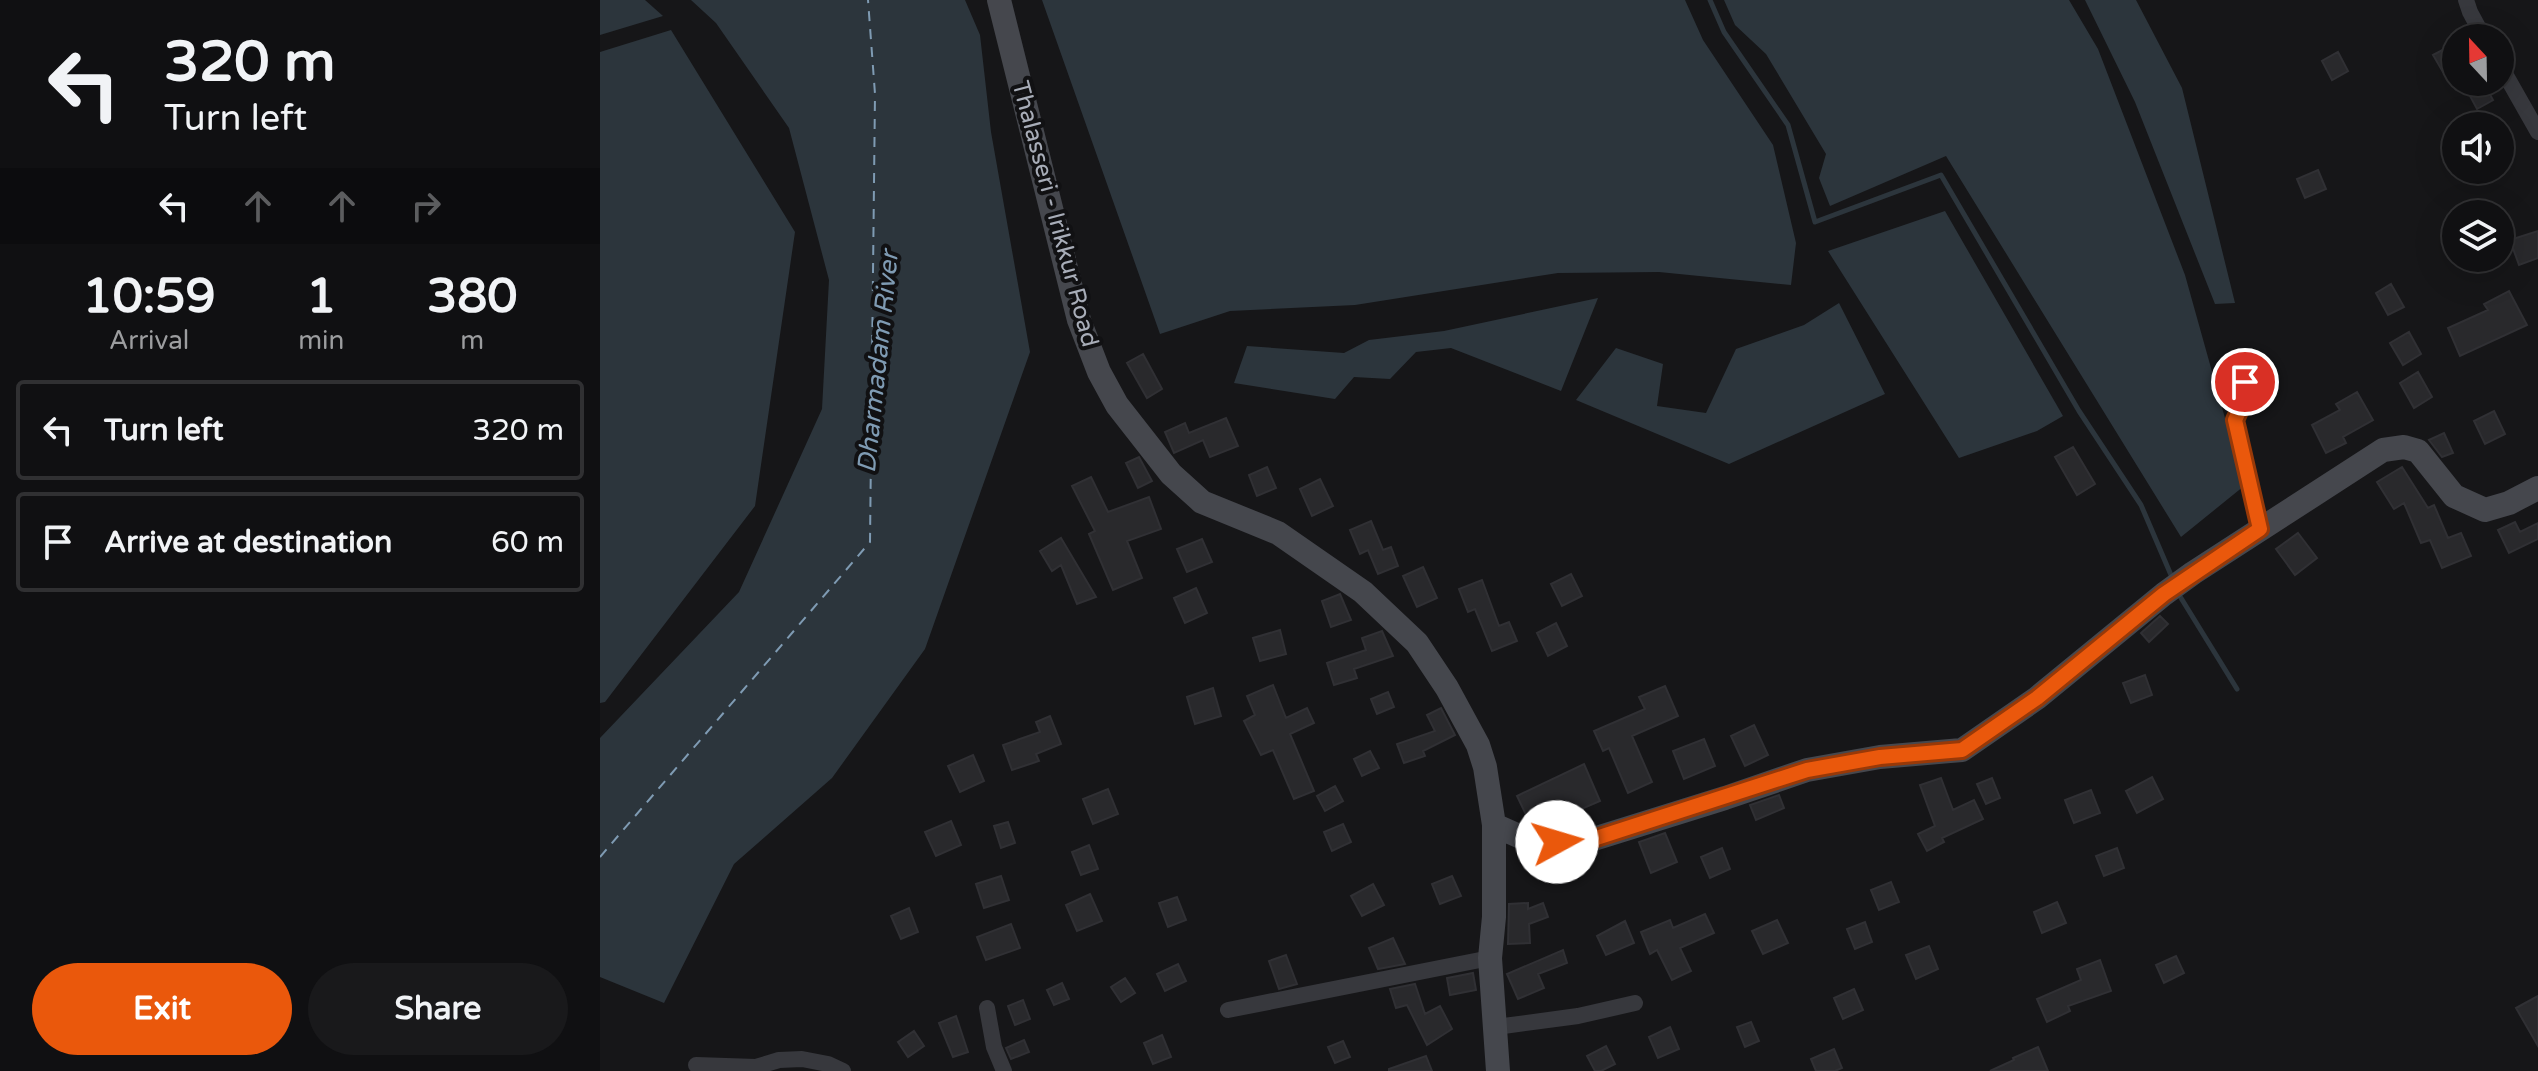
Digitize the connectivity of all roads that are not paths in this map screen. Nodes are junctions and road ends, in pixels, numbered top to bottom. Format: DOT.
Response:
graph roads {
  1 [pos="999,0"];
  2 [pos="2466,0"];
  3 [pos="2476,24"];
  4 [pos="2514,90"];
  5 [pos="2538,132"];
  6 [pos="2242,362"];
  7 [pos="2538,488"];
  8 [pos="2260,529"];
  9 [pos="1494,825"];
  10 [pos="1490,958"];
  11 [pos="1635,1003"];
  12 [pos="987,1008"];
  13 [pos="1228,1010"];
  14 [pos="1496,1027"];
  15 [pos="696,1065"];
  16 [pos="843,1071"];
  17 [pos="1004,1071"];
  18 [pos="1498,1071"];
  1 -- 9 [label="main road, Thalasseri - Irikkur Road"];
  2 -- 3 [label="street"];
  4 -- 5 [label="street"];
  6 -- 8 [label="street"];
  7 -- 8 [label="main road"];
  8 -- 9 [label="main road"];
  9 -- 10 [label="main road, Thalasseri - Irikkur Road"];
  10 -- 13 [label="street"];
  10 -- 14 [label="main road, Thalasseri - Irikkur Road"];
  11 -- 14 [label="street"];
  12 -- 17 [label="street"];
  14 -- 18 [label="main road, Thalasseri - Irikkur Road"];
  15 -- 16 [label="street"];
}
